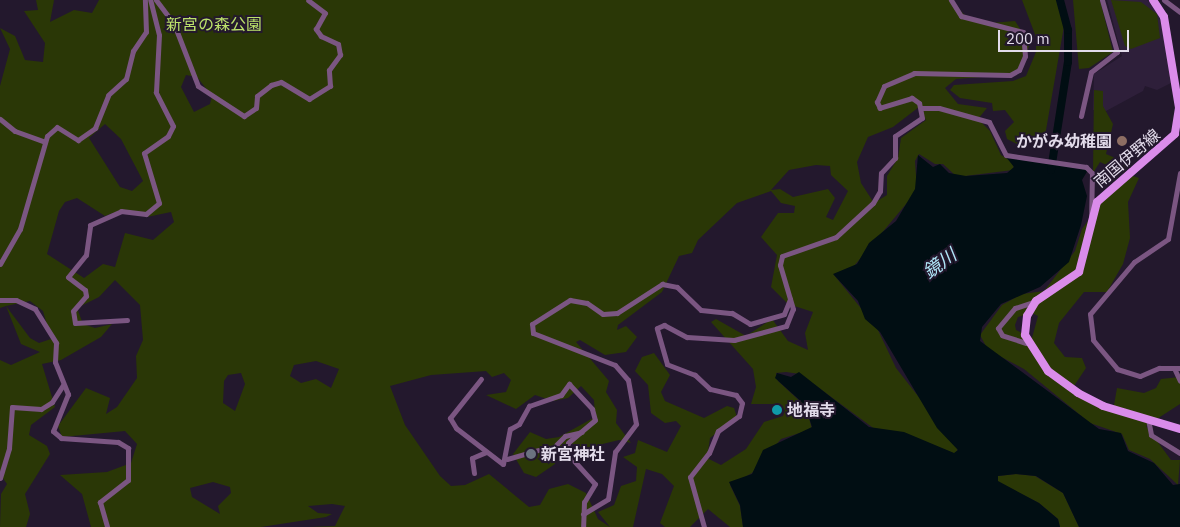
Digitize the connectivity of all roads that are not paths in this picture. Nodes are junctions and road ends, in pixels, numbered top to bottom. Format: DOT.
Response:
graph roads {
  1 [pos="145,0"];
  2 [pos="150,0"];
  3 [pos="156,0"];
  4 [pos="308,0"];
  5 [pos="951,0"];
  6 [pos="1102,0"];
  7 [pos="1153,0"];
  8 [pos="1164,0"];
  9 [pos="1180,12"];
  10 [pos="921,108"];
  11 [pos="1179,108"];
  12 [pos="1082,116"];
  13 [pos="0,119"];
  14 [pos="45,142"];
  15 [pos="1180,173"];
  16 [pos="1091,221"];
  17 [pos="0,264"];
  18 [pos="791,299"];
  19 [pos="0,300"];
  20 [pos="1036,301"];
  21 [pos="127,320"];
  22 [pos="1026,342"];
  23 [pos="1174,368"];
  24 [pos="1180,368"];
  25 [pos="481,379"];
  26 [pos="1180,381"];
  27 [pos="63,385"];
  28 [pos="1148,419"];
  29 [pos="1180,429"];
  30 [pos="582,432"];
  31 [pos="556,445"];
  32 [pos="538,450"];
  33 [pos="486,452"];
  34 [pos="1180,453"];
  35 [pos="507,459"];
  36 [pos="474,473"];
  37 [pos="0,478"];
  38 [pos="583,514"];
  39 [pos="107,527"];
  40 [pos="584,527"];
  41 [pos="704,527"];
  1 -- 14 [label="street"];
  2 -- 21 [label="street"];
  3 -- 4 [label="street"];
  5 -- 10 [label="street"];
  6 -- 12 [label="street"];
  7 -- 11 [label="main road, 南国伊野線"];
  8 -- 9 [label="street"];
  10 -- 16 [label="street"];
  10 -- 18 [label="street"];
  11 -- 16 [label="main road, 南国伊野線"];
  13 -- 14 [label="street"];
  14 -- 17 [label="street"];
  15 -- 23 [label="street"];
  16 -- 20 [label="main road, 南国伊野線"];
  18 -- 38 [label="street"];
  18 -- 41 [label="street"];
  19 -- 27 [label="street"];
  20 -- 22 [label="main road"];
  20 -- 22 [label="street"];
  22 -- 28 [label="main road"];
  23 -- 24 [label="street"];
  23 -- 26 [label="street"];
  25 -- 33 [label="street"];
  27 -- 37 [label="street"];
  27 -- 39 [label="street"];
  28 -- 29 [label="main road"];
  28 -- 34 [label="street"];
  30 -- 31 [label="street"];
  30 -- 35 [label="street"];
  30 -- 38 [label="street"];
  32 -- 35 [label="street"];
  33 -- 35 [label="street"];
  33 -- 36 [label="street"];
  38 -- 40 [label="street"];
}
